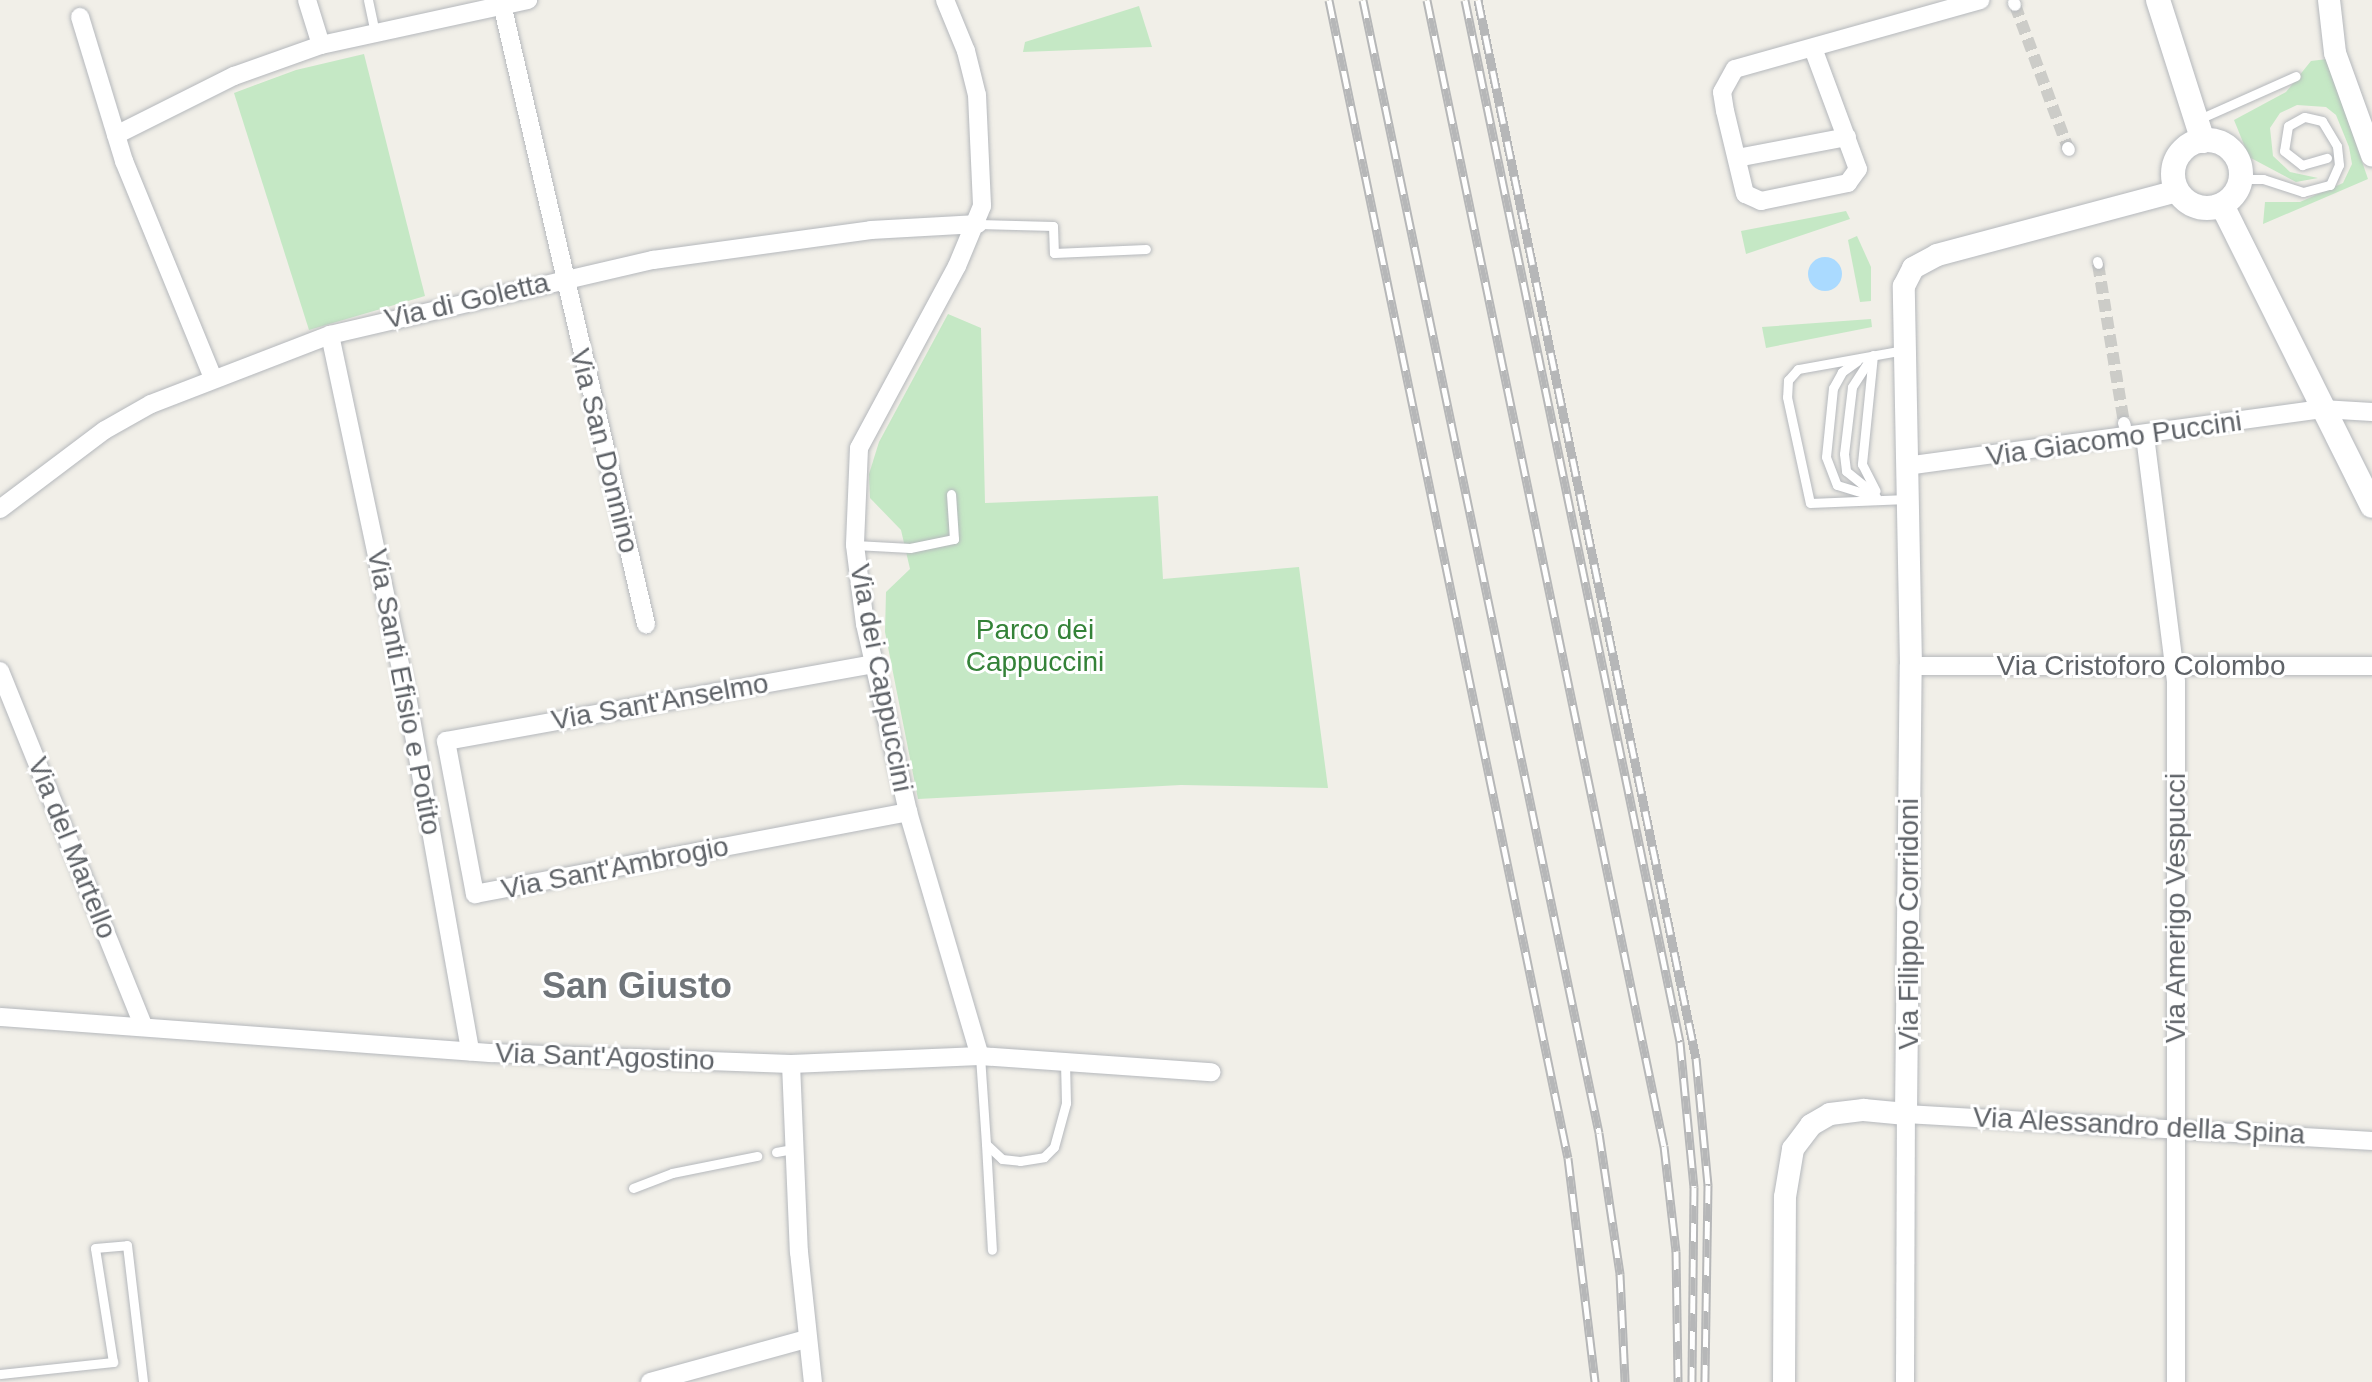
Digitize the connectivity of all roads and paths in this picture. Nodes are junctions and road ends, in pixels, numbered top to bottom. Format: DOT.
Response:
graph roads {
  1 [pos="307,0"];
  2 [pos="368,0"];
  3 [pos="528,0"];
  4 [pos="945,0"];
  5 [pos="1980,0"];
  6 [pos="2158,0"];
  7 [pos="2165,0"];
  8 [pos="2329,0"];
  9 [pos="502,3"];
  10 [pos="1924,8"];
  11 [pos="80,17"];
  12 [pos="375,33"];
  13 [pos="2169,34"];
  14 [pos="321,45"];
  15 [pos="1814,51"];
  16 [pos="2296,76"];
  17 [pos="2200,130"];
  18 [pos="116,135"];
  19 [pos="1847,137"];
  20 [pos="2372,155"];
  21 [pos="1737,158"];
  22 [pos="2327,158"];
  23 [pos="2241,179"];
  24 [pos="2177,191"];
  25 [pos="2222,205"];
  26 [pos="978,224"];
  27 [pos="1146,249"];
  28 [pos="563,278"];
  29 [pos="330,335"];
  30 [pos="1904,350"];
  31 [pos="1873,355"];
  32 [pos="212,376"];
  33 [pos="2322,409"];
  34 [pos="2372,412"];
  35 [pos="2145,436"];
  36 [pos="1906,466"];
  37 [pos="951,494"];
  38 [pos="1907,499"];
  39 [pos="1883,500"];
  40 [pos="2372,506"];
  41 [pos="0,509"];
  42 [pos="855,545"];
  43 [pos="646,624"];
  44 [pos="874,664"];
  45 [pos="2174,665"];
  46 [pos="1911,666"];
  47 [pos="2372,666"];
  48 [pos="0,671"];
  49 [pos="446,741"];
  50 [pos="908,812"];
  51 [pos="0,1017"];
  52 [pos="143,1025"];
  53 [pos="470,1051"];
  54 [pos="980,1056"];
  55 [pos="1065,1061"];
  56 [pos="791,1064"];
  57 [pos="1211,1072"];
  58 [pos="1906,1114"];
  59 [pos="2176,1126"];
  60 [pos="2372,1141"];
  61 [pos="986,1144"];
  62 [pos="757,1156"];
  63 [pos="633,1188"];
  64 [pos="992,1250"];
  65 [pos="806,1339"];
  66 [pos="0,1374"];
  67 [pos="21,1378"];
  68 [pos="143,1382"];
  69 [pos="650,1382"];
  70 [pos="813,1382"];
  71 [pos="1784,1382"];
  72 [pos="1905,1382"];
  73 [pos="2176,1382"];
  1 -- 14 [label="street"];
  2 -- 12 [label="lane"];
  3 -- 9 [label="street"];
  4 -- 26 [label="street"];
  5 -- 10 [label="street"];
  6 -- 13 [label="main road"];
  7 -- 13 [label="main road"];
  8 -- 20 [label="street"];
  9 -- 12 [label="street"];
  9 -- 28 [label="street, Via San Donnino"];
  10 -- 15 [label="street"];
  11 -- 18 [label="street"];
  12 -- 14 [label="street"];
  13 -- 17 [label="main road"];
  14 -- 18 [label="street"];
  15 -- 19 [label="street"];
  15 -- 21 [label="street"];
  16 -- 17 [label="lane"];
  17 -- 23 [label="main road"];
  17 -- 24 [label="main road"];
  18 -- 32 [label="street"];
  19 -- 21 [label="street"];
  19 -- 21 [label="street"];
  22 -- 23 [label="lane"];
  23 -- 25 [label="main road"];
  24 -- 25 [label="main road"];
  24 -- 30 [label="street, Via Filippo Corridoni"];
  25 -- 33 [label="main road"];
  26 -- 27 [label="lane"];
  26 -- 28 [label="street, Via di Goletta"];
  26 -- 42 [label="street, Via dei Cappuccini"];
  28 -- 29 [label="street, Via di Goletta"];
  28 -- 43 [label="street, Via San Donnino"];
  29 -- 32 [label="street, Via di Goletta"];
  29 -- 53 [label="street, Via Santi Efisio e Potito"];
  30 -- 31 [label="lane"];
  30 -- 36 [label="street, Via Filippo Corridoni"];
  31 -- 39 [label="lane"];
  31 -- 39 [label="lane"];
  31 -- 39 [label="lane"];
  31 -- 39 [label="lane"];
  32 -- 41 [label="street, Via di Goletta"];
  33 -- 34 [label="street, Via Giacomo Puccini"];
  33 -- 35 [label="street, Via Giacomo Puccini"];
  33 -- 40 [label="main road"];
  35 -- 36 [label="street, Via Giacomo Puccini"];
  35 -- 45 [label="street, Via Amerigo Vespucci"];
  36 -- 38 [label="street, Via Filippo Corridoni"];
  37 -- 42 [label="lane"];
  38 -- 39 [label="lane"];
  38 -- 46 [label="street, Via Filippo Corridoni"];
  42 -- 44 [label="street, Via dei Cappuccini"];
  44 -- 49 [label="street, Via Sant'Anselmo"];
  44 -- 50 [label="street, Via dei Cappuccini"];
  45 -- 46 [label="street, Via Cristoforo Colombo"];
  45 -- 47 [label="street, Via Cristoforo Colombo"];
  45 -- 59 [label="street, Via Amerigo Vespucci"];
  46 -- 58 [label="street, Via Filippo Corridoni"];
  48 -- 52 [label="street, Via del Martello"];
  49 -- 50 [label="street, Via Sant'Ambrogio"];
  50 -- 54 [label="street, Via dei Cappuccini"];
  51 -- 52 [label="street, Via Sant'Agostino"];
  52 -- 53 [label="street, Via Sant'Agostino"];
  53 -- 56 [label="street, Via Sant'Agostino"];
  54 -- 55 [label="street, Via Sant'Agostino"];
  54 -- 56 [label="street, Via Sant'Agostino"];
  54 -- 61 [label="lane"];
  55 -- 57 [label="street, Via Sant'Agostino"];
  55 -- 61 [label="lane"];
  56 -- 65 [label="street"];
  58 -- 59 [label="street, Via Alessandro della Spina"];
  58 -- 71 [label="street"];
  58 -- 72 [label="street, Via Filippo Corridoni"];
  59 -- 60 [label="street, Via Alessandro della Spina"];
  59 -- 73 [label="street, Via Amerigo Vespucci"];
  61 -- 64 [label="lane"];
  62 -- 63 [label="lane"];
  65 -- 69 [label="street"];
  65 -- 70 [label="street"];
  66 -- 67 [label="lane"];
  67 -- 68 [label="lane"];
}
